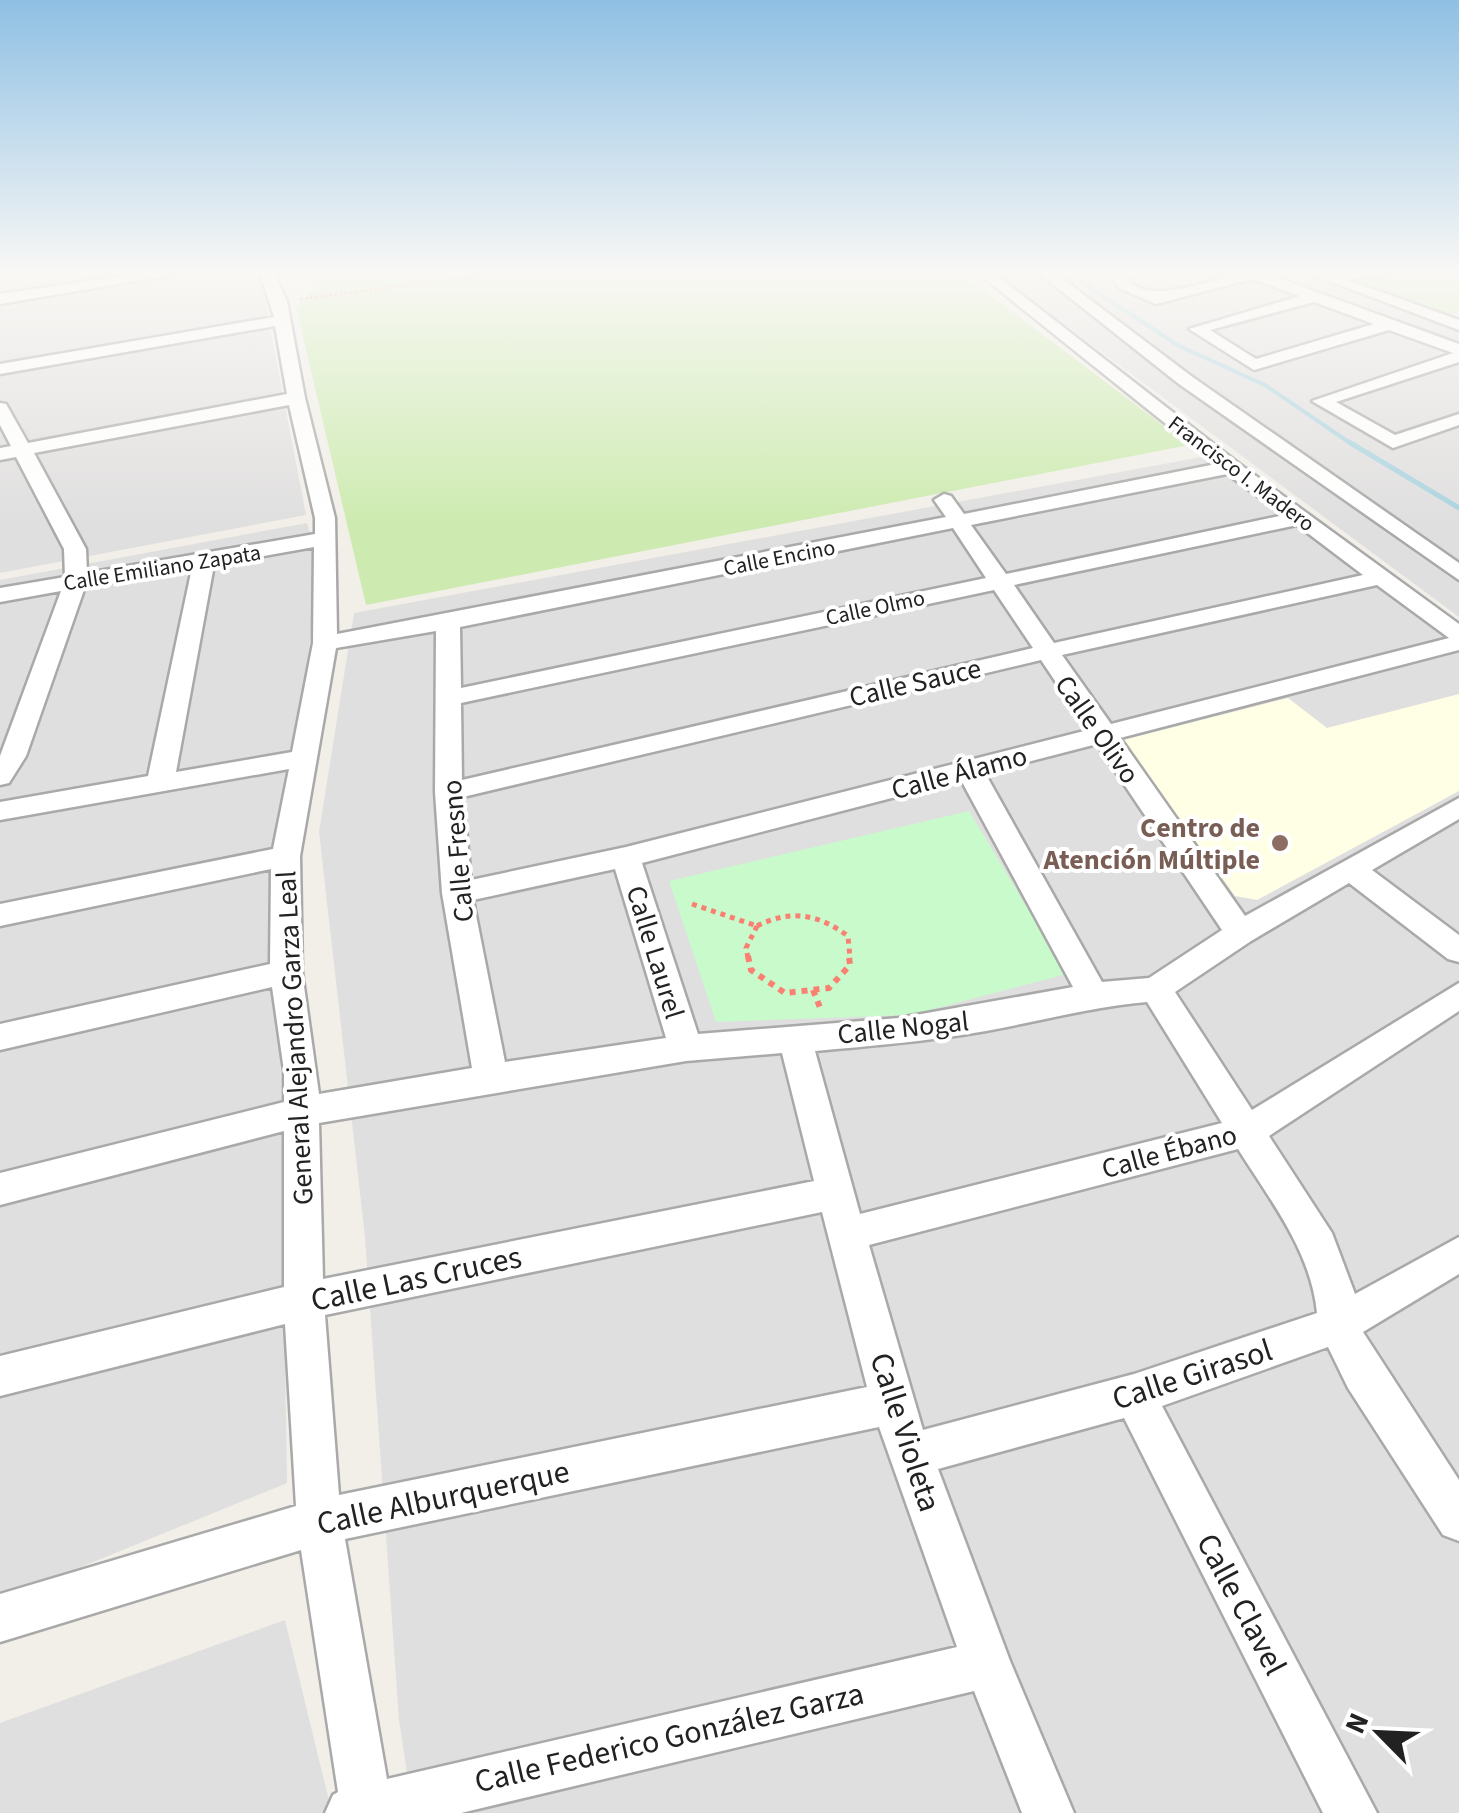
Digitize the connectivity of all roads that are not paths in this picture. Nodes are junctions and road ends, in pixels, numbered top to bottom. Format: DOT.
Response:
graph roads {
  1 [pos="69,355"];
  2 [pos="288,355"];
  3 [pos="1088,355"];
  4 [pos="1153,355"];
  5 [pos="1237,355"];
  6 [pos="1289,355"];
  7 [pos="1441,355"];
  8 [pos="0,369"];
  9 [pos="296,398"];
  10 [pos="0,408"];
  11 [pos="1459,419"];
  12 [pos="11,452"];
  13 [pos="1231,467"];
  14 [pos="944,500"];
  15 [pos="1301,518"];
  16 [pos="960,522"];
  17 [pos="325,539"];
  18 [pos="204,561"];
  19 [pos="1459,573"];
  20 [pos="1383,578"];
  21 [pos="76,580"];
  22 [pos="998,581"];
  23 [pos="0,595"];
  24 [pos="448,622"];
  25 [pos="1459,635"];
  26 [pos="326,643"];
  27 [pos="1459,643"];
  28 [pos="1045,652"];
  29 [pos="450,698"];
  30 [pos="1101,733"];
  31 [pos="302,758"];
  32 [pos="970,771"];
  33 [pos="0,777"];
  34 [pos="160,784"];
  35 [pos="449,792"];
  36 [pos="1459,808"];
  37 [pos="0,811"];
  38 [pos="286,856"];
  39 [pos="626,857"];
  40 [pos="1350,870"];
  41 [pos="457,893"];
  42 [pos="0,916"];
  43 [pos="1240,933"];
  44 [pos="1459,951"];
  45 [pos="286,972"];
  46 [pos="1156,989"];
  47 [pos="1093,995"];
  48 [pos="1459,996"];
  49 [pos="0,1036"];
  50 [pos="795,1040"];
  51 [pos="686,1048"];
  52 [pos="491,1078"];
  53 [pos="300,1112"];
  54 [pos="1248,1131"];
  55 [pos="0,1189"];
  56 [pos="835,1193"];
  57 [pos="848,1234"];
  58 [pos="1459,1254"];
  59 [pos="304,1301"];
  60 [pos="1338,1326"];
  61 [pos="0,1376"];
  62 [pos="1134,1395"];
  63 [pos="892,1403"];
  64 [pos="910,1455"];
  65 [pos="1459,1519"];
  66 [pos="320,1522"];
  67 [pos="0,1618"];
  68 [pos="988,1664"];
  69 [pos="361,1811"];
  70 [pos="1048,1813"];
  71 [pos="1351,1813"];
  1 -- 8 [label="street"];
  2 -- 9 [label="street, General Alejandro Garza Leal"];
  3 -- 13 [label="street, Francisco I. Madero"];
  4 -- 19 [label="street"];
  5 -- 6 [label="street"];
  7 -- 11 [label="street"];
  9 -- 12 [label="street"];
  9 -- 17 [label="street, General Alejandro Garza Leal"];
  10 -- 12 [label="street"];
  12 -- 21 [label="street"];
  13 -- 15 [label="street, Francisco I. Madero"];
  13 -- 16 [label="street, Calle Encino"];
  14 -- 16 [label="street, Calle Olivo"];
  15 -- 20 [label="street, Francisco I. Madero"];
  15 -- 22 [label="street, Calle Olmo"];
  16 -- 22 [label="street, Calle Olivo"];
  16 -- 24 [label="street, Calle Encino"];
  17 -- 18 [label="street, Calle Emiliano Zapata"];
  17 -- 26 [label="street, General Alejandro Garza Leal"];
  18 -- 21 [label="street, Calle Emiliano Zapata"];
  18 -- 34 [label="street"];
  20 -- 25 [label="street, Francisco I. Madero"];
  20 -- 28 [label="street, Calle Sauce"];
  21 -- 23 [label="street, Calle Emiliano Zapata"];
  21 -- 33 [label="street"];
  22 -- 28 [label="street, Calle Olivo"];
  22 -- 29 [label="street, Calle Olmo"];
  24 -- 26 [label="street, Calle Encino"];
  24 -- 29 [label="street, Calle Fresno"];
  26 -- 31 [label="street, General Alejandro Garza Leal"];
  27 -- 30 [label="street, Calle Álamo"];
  28 -- 30 [label="street, Calle Olivo"];
  28 -- 35 [label="street, Calle Sauce"];
  29 -- 35 [label="street, Calle Fresno"];
  30 -- 32 [label="street, Calle Álamo"];
  30 -- 43 [label="street, Calle Olivo"];
  31 -- 34 [label="street"];
  31 -- 38 [label="street, General Alejandro Garza Leal"];
  32 -- 39 [label="street, Calle Álamo"];
  32 -- 47 [label="street"];
  34 -- 37 [label="street"];
  35 -- 41 [label="street, Calle Fresno"];
  36 -- 40 [label="street, Calle Nogal"];
  38 -- 42 [label="street"];
  38 -- 45 [label="street, General Alejandro Garza Leal"];
  39 -- 41 [label="street, Calle Álamo"];
  39 -- 51 [label="street, Calle Laurel"];
  40 -- 43 [label="street, Calle Nogal"];
  40 -- 44 [label="street"];
  41 -- 52 [label="street, Calle Fresno"];
  43 -- 46 [label="street, Calle Nogal"];
  45 -- 49 [label="street"];
  45 -- 53 [label="street, General Alejandro Garza Leal"];
  46 -- 47 [label="street, Calle Nogal"];
  46 -- 54 [label="street"];
  47 -- 50 [label="street, Calle Nogal"];
  48 -- 54 [label="street, Calle Ébano"];
  50 -- 51 [label="street, Calle Nogal"];
  50 -- 56 [label="street, Calle Violeta"];
  51 -- 52 [label="street, Calle Nogal"];
  52 -- 53 [label="street, Calle Nogal"];
  53 -- 55 [label="street, Calle Nogal"];
  53 -- 59 [label="street, General Alejandro Garza Leal"];
  54 -- 57 [label="street, Calle Ébano"];
  54 -- 60 [label="street"];
  56 -- 57 [label="street, Calle Violeta"];
  56 -- 59 [label="street, Calle Las Cruces"];
  57 -- 63 [label="street, Calle Violeta"];
  58 -- 60 [label="street, Calle Girasol"];
  59 -- 61 [label="street, Calle Las Cruces"];
  59 -- 66 [label="street, General Alejandro Garza Leal"];
  60 -- 62 [label="street, Calle Girasol"];
  60 -- 65 [label="street"];
  62 -- 64 [label="street, Calle Girasol"];
  62 -- 71 [label="street, Calle Clavel"];
  63 -- 64 [label="street, Calle Violeta"];
  63 -- 66 [label="street, Calle Alburquerque"];
  64 -- 68 [label="street, Calle Violeta"];
  66 -- 67 [label="street, Calle Alburquerque"];
  66 -- 69 [label="street, General Alejandro Garza Leal"];
  68 -- 69 [label="street, Calle Federico González Garza"];
  68 -- 70 [label="street, Calle Violeta"];
}
